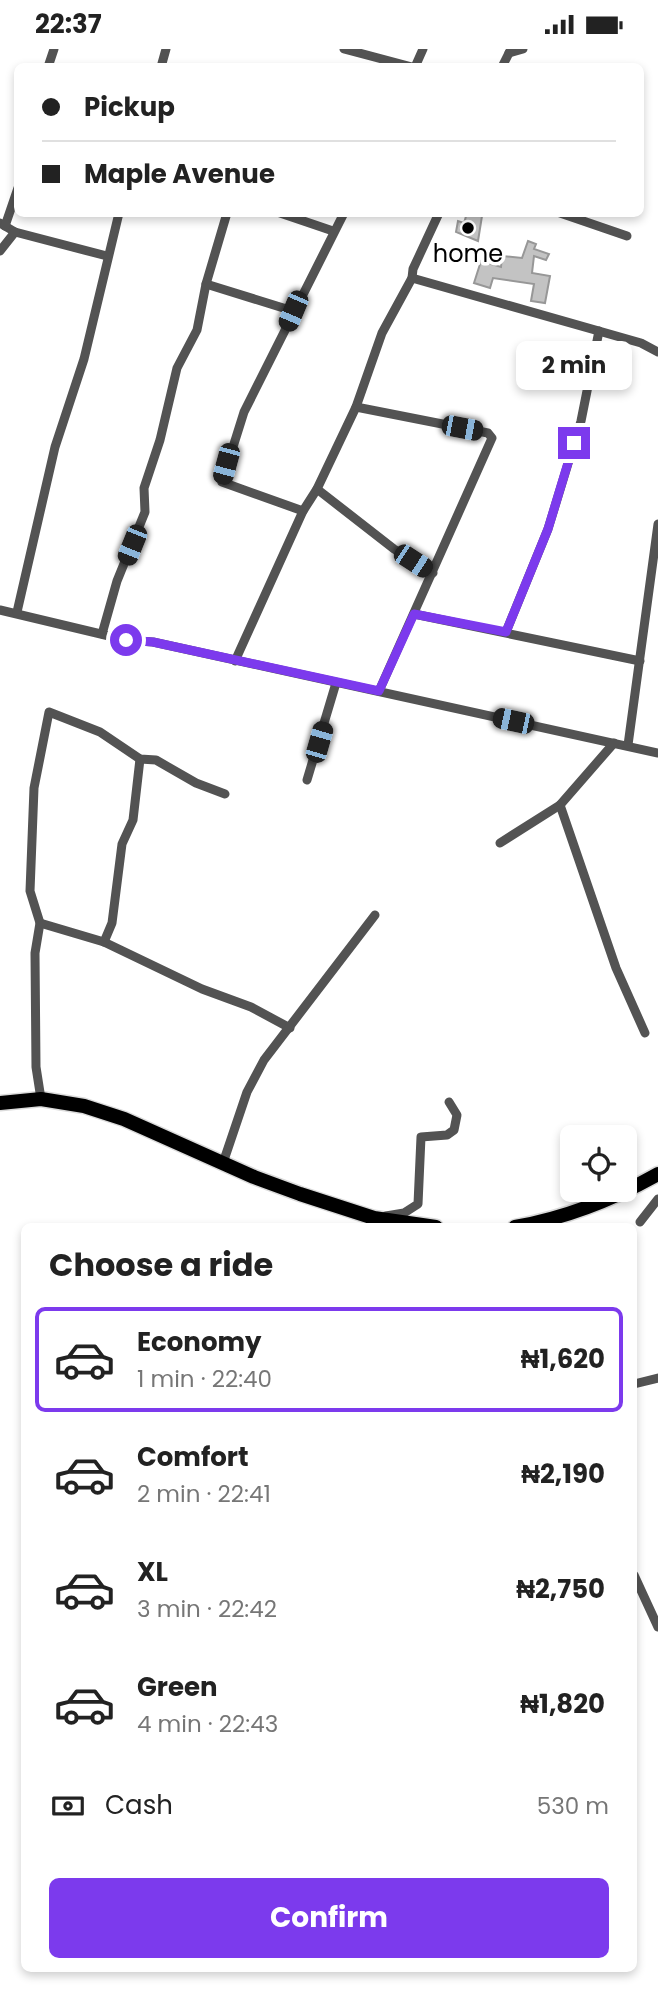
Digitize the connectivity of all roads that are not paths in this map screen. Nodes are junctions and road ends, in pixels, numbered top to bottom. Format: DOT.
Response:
graph roads {
  1 [pos="344,49"];
  2 [pos="523,49"];
  3 [pos="510,51"];
  4 [pos="398,63"];
  5 [pos="14,198"];
  6 [pos="118,217"];
  7 [pos="226,217"];
  8 [pos="292,217"];
  9 [pos="342,217"];
  10 [pos="437,217"];
  11 [pos="572,217"];
  12 [pos="3,224"];
  13 [pos="333,231"];
  14 [pos="15,232"];
  15 [pos="627,236"];
  16 [pos="0,251"];
  17 [pos="107,256"];
  18 [pos="412,278"];
  19 [pos="206,284"];
  20 [pos="293,311"];
  21 [pos="599,331"];
  22 [pos="658,352"];
  23 [pos="356,407"];
  24 [pos="317,489"];
  25 [pos="303,511"];
  26 [pos="658,524"];
  27 [pos="433,573"];
  28 [pos="0,610"];
  29 [pos="17,612"];
  30 [pos="414,614"];
  31 [pos="506,632"];
  32 [pos="102,634"];
  33 [pos="235,661"];
  34 [pos="640,661"];
  35 [pos="336,684"];
  36 [pos="379,691"];
  37 [pos="614,743"];
  38 [pos="628,745"];
  39 [pos="658,753"];
  40 [pos="140,759"];
  41 [pos="307,780"];
  42 [pos="225,794"];
  43 [pos="560,805"];
  44 [pos="500,843"];
  45 [pos="375,915"];
  46 [pos="40,923"];
  47 [pos="104,942"];
  48 [pos="290,1028"];
  49 [pos="645,1033"];
  50 [pos="41,1099"];
  51 [pos="450,1102"];
  52 [pos="0,1103"];
  53 [pos="223,1163"];
  54 [pos="658,1174"];
  55 [pos="658,1199"];
  56 [pos="374,1218"];
  57 [pos="640,1222"];
  58 [pos="408,1223"];
  59 [pos="535,1223"];
  60 [pos="658,1378"];
  61 [pos="637,1383"];
  62 [pos="637,1582"];
  63 [pos="658,1627"];
  1 -- 4 [label="street"];
  2 -- 3 [label="street"];
  5 -- 12 [label="street"];
  6 -- 17 [label="street"];
  7 -- 19 [label="street"];
  8 -- 13 [label="street"];
  9 -- 13 [label="street"];
  10 -- 18 [label="street"];
  11 -- 15 [label="street"];
  12 -- 14 [label="street"];
  13 -- 20 [label="street"];
  14 -- 16 [label="street"];
  14 -- 17 [label="street"];
  17 -- 29 [label="street"];
  18 -- 21 [label="street"];
  18 -- 23 [label="street"];
  19 -- 20 [label="street"];
  19 -- 32 [label="street"];
  20 -- 25 [label="street"];
  21 -- 22 [label="street"];
  21 -- 31 [label="street"];
  23 -- 24 [label="street"];
  23 -- 27 [label="street"];
  24 -- 25 [label="street"];
  24 -- 27 [label="street"];
  25 -- 33 [label="street"];
  26 -- 34 [label="street"];
  27 -- 30 [label="street"];
  28 -- 29 [label="street"];
  29 -- 32 [label="street"];
  30 -- 31 [label="street"];
  30 -- 36 [label="street"];
  31 -- 34 [label="street"];
  32 -- 33 [label="street"];
  33 -- 35 [label="street"];
  34 -- 38 [label="street"];
  35 -- 36 [label="street"];
  35 -- 41 [label="street"];
  36 -- 37 [label="street"];
  37 -- 38 [label="street"];
  37 -- 43 [label="street"];
  38 -- 39 [label="street"];
  40 -- 42 [label="street"];
  40 -- 46 [label="street"];
  40 -- 47 [label="street"];
  43 -- 44 [label="street"];
  43 -- 49 [label="street"];
  45 -- 48 [label="street"];
  46 -- 47 [label="street"];
  46 -- 50 [label="street"];
  47 -- 48 [label="street"];
  48 -- 53 [label="street"];
  50 -- 52 [label="main road"];
  50 -- 53 [label="main road"];
  51 -- 56 [label="street"];
  53 -- 56 [label="main road"];
  54 -- 59 [label="main road"];
  55 -- 57 [label="street"];
  56 -- 58 [label="main road"];
  60 -- 61 [label="street"];
  62 -- 63 [label="street"];
}
